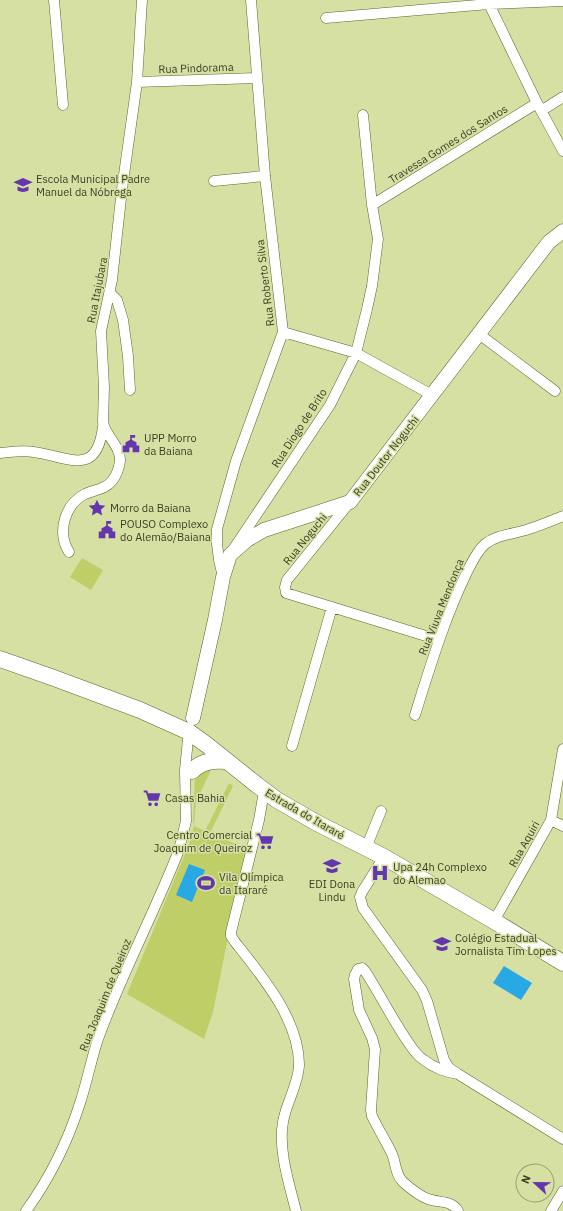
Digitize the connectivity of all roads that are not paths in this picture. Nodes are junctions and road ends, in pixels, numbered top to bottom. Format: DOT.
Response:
graph roads {
  1 [pos="54,0"];
  2 [pos="142,0"];
  3 [pos="251,0"];
  4 [pos="563,1"];
  5 [pos="489,4"];
  6 [pos="326,18"];
  7 [pos="256,78"];
  8 [pos="137,82"];
  9 [pos="563,97"];
  10 [pos="63,105"];
  11 [pos="539,107"];
  12 [pos="363,114"];
  13 [pos="563,151"];
  14 [pos="265,176"];
  15 [pos="214,181"];
  16 [pos="372,205"];
  17 [pos="563,231"];
  18 [pos="110,293"];
  19 [pos="283,332"];
  20 [pos="479,334"];
  21 [pos="356,353"];
  22 [pos="130,390"];
  23 [pos="555,391"];
  24 [pos="432,395"];
  25 [pos="104,426"];
  26 [pos="0,453"];
  27 [pos="350,502"];
  28 [pos="563,516"];
  29 [pos="70,552"];
  30 [pos="230,555"];
  31 [pos="223,577"];
  32 [pos="332,607"];
  33 [pos="439,640"];
  34 [pos="0,659"];
  35 [pos="415,715"];
  36 [pos="192,729"];
  37 [pos="292,746"];
  38 [pos="563,749"];
  39 [pos="226,761"];
  40 [pos="189,776"];
  41 [pos="264,791"];
  42 [pos="381,811"];
  43 [pos="551,820"];
  44 [pos="563,826"];
  45 [pos="366,848"];
  46 [pos="384,857"];
  47 [pos="494,921"];
  48 [pos="563,963"];
  49 [pos="458,1074"];
  50 [pos="563,1139"];
  51 [pos="563,1191"];
  52 [pos="26,1211"];
  53 [pos="296,1211"];
  54 [pos="458,1211"];
  55 [pos="551,1211"];
  1 -- 10 [label="street"];
  2 -- 8 [label="street, Rua Itajubara"];
  3 -- 7 [label="street, Rua Roberto Silva"];
  4 -- 5 [label="street"];
  5 -- 6 [label="street"];
  5 -- 11 [label="street"];
  7 -- 8 [label="street, Rua Pindorama"];
  7 -- 14 [label="street, Rua Roberto Silva"];
  8 -- 18 [label="street, Rua Itajubara"];
  9 -- 11 [label="street, Travessa Gomes dos Santos"];
  11 -- 13 [label="street"];
  11 -- 16 [label="street, Travessa Gomes dos Santos"];
  12 -- 16 [label="street, Rua Diogo de Brito"];
  14 -- 15 [label="street"];
  14 -- 19 [label="street, Rua Roberto Silva"];
  16 -- 21 [label="street, Rua Diogo de Brito"];
  17 -- 20 [label="street, Rua Doutor Noguchi"];
  18 -- 22 [label="street"];
  18 -- 25 [label="street, Rua Itajubara"];
  19 -- 21 [label="street"];
  19 -- 31 [label="street, Rua Roberto Silva"];
  20 -- 23 [label="street"];
  20 -- 24 [label="street, Rua Doutor Noguchi"];
  21 -- 24 [label="street"];
  21 -- 30 [label="street, Rua Diogo de Brito"];
  24 -- 27 [label="street, Rua Doutor Noguchi"];
  25 -- 26 [label="street"];
  25 -- 29 [label="street, Rua Itajubara"];
  27 -- 30 [label="street, Rua Doutor Noguchi"];
  27 -- 32 [label="street, Rua Noguchi"];
  28 -- 33 [label="street, Rua Viuva Mendonça"];
  30 -- 31 [label="street, Rua Doutor Noguchi"];
  31 -- 36 [label="street, Rua Doutor Noguchi"];
  32 -- 33 [label="street"];
  32 -- 37 [label="street"];
  33 -- 35 [label="street, Rua Viuva Mendonça"];
  34 -- 36 [label="main road, Estrada do Itararé"];
  36 -- 39 [label="main road, Estrada do Itararé"];
  36 -- 40 [label="street, Rua Joaquim de Queiroz"];
  38 -- 43 [label="street, Rua Aquiri"];
  39 -- 40 [label="main road"];
  39 -- 41 [label="main road, Estrada do Itararé"];
  40 -- 52 [label="street, Rua Joaquim de Queiroz"];
  41 -- 45 [label="main road, Estrada do Itararé"];
  41 -- 53 [label="street"];
  42 -- 45 [label="street"];
  43 -- 44 [label="street"];
  43 -- 47 [label="street, Rua Aquiri"];
  45 -- 46 [label="main road, Estrada do Itararé"];
  46 -- 47 [label="main road, Estrada do Itararé"];
  46 -- 49 [label="street"];
  47 -- 48 [label="main road, Estrada do Itararé"];
  49 -- 50 [label="street"];
  49 -- 54 [label="street"];
  51 -- 55 [label="street"];
}
